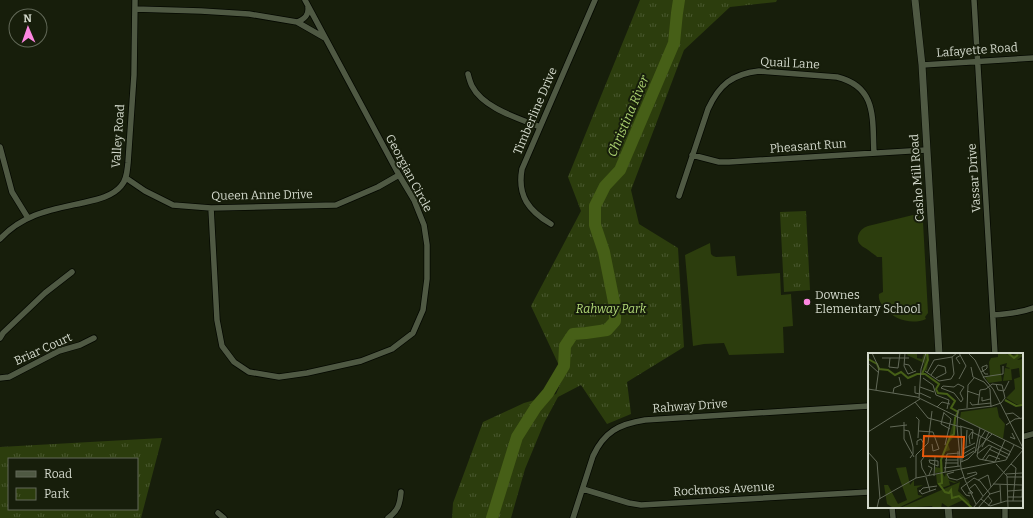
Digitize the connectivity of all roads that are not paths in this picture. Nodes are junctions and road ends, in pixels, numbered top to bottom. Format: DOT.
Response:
graph roads {
  1 [pos="135,0"];
  2 [pos="595,0"];
  3 [pos="914,0"];
  4 [pos="974,0"];
  5 [pos="306,2"];
  6 [pos="135,9"];
  7 [pos="298,22"];
  8 [pos="325,38"];
  9 [pos="1033,58"];
  10 [pos="977,61"];
  11 [pos="922,65"];
  12 [pos="468,74"];
  13 [pos="540,127"];
  14 [pos="0,147"];
  15 [pos="926,150"];
  16 [pos="874,153"];
  17 [pos="692,155"];
  18 [pos="399,175"];
  19 [pos="126,178"];
  20 [pos="678,196"];
  21 [pos="211,208"];
  22 [pos="28,218"];
  23 [pos="551,224"];
  24 [pos="0,239"];
  25 [pos="72,272"];
  26 [pos="1033,308"];
  27 [pos="993,316"];
  28 [pos="0,338"];
  29 [pos="94,338"];
  30 [pos="939,353"];
  31 [pos="996,353"];
  32 [pos="0,378"];
  33 [pos="868,406"];
  34 [pos="1033,434"];
  35 [pos="1023,437"];
  36 [pos="582,490"];
  37 [pos="401,492"];
  38 [pos="868,492"];
  39 [pos="892,508"];
  40 [pos="948,508"];
  41 [pos="218,513"];
  42 [pos="224,518"];
  43 [pos="388,518"];
  44 [pos="573,518"];
  45 [pos="893,518"];
  46 [pos="949,518"];
  1 -- 6 [label="street, Valley Road"];
  2 -- 13 [label="street, Timberline Drive"];
  3 -- 11 [label="street, Casho Mill Road"];
  4 -- 10 [label="street, Vassar Drive"];
  5 -- 7 [label="street"];
  5 -- 8 [label="street, Georgian Circle"];
  6 -- 7 [label="street"];
  6 -- 19 [label="street, Valley Road"];
  7 -- 8 [label="street"];
  8 -- 18 [label="street, Georgian Circle"];
  9 -- 10 [label="street, Lafayette Road"];
  10 -- 11 [label="street, Lafayette Road"];
  10 -- 27 [label="street, Vassar Drive"];
  11 -- 15 [label="street, Casho Mill Road"];
  12 -- 13 [label="street"];
  13 -- 23 [label="street, Timberline Drive"];
  14 -- 22 [label="street"];
  15 -- 16 [label="street, Pheasant Run"];
  15 -- 30 [label="street, Casho Mill Road"];
  16 -- 17 [label="street, Pheasant Run"];
  16 -- 17 [label="street, Quail Lane"];
  17 -- 20 [label="street, Quail Lane"];
  18 -- 21 [label="street, Queen Anne Drive"];
  18 -- 21 [label="street, Georgian Circle"];
  19 -- 21 [label="street, Queen Anne Drive"];
  19 -- 22 [label="street, Valley Road"];
  22 -- 24 [label="street, Valley Road"];
  25 -- 28 [label="street"];
  26 -- 27 [label="street"];
  27 -- 31 [label="street, Vassar Drive"];
  29 -- 32 [label="street, Briar Court"];
  33 -- 36 [label="street, Rahway Drive"];
  34 -- 35 [label="street"];
  36 -- 38 [label="street, Rockmoss Avenue"];
  36 -- 44 [label="street, Rahway Drive"];
  37 -- 43 [label="street"];
  39 -- 45 [label="street"];
  40 -- 46 [label="street"];
  41 -- 42 [label="street"];
}
